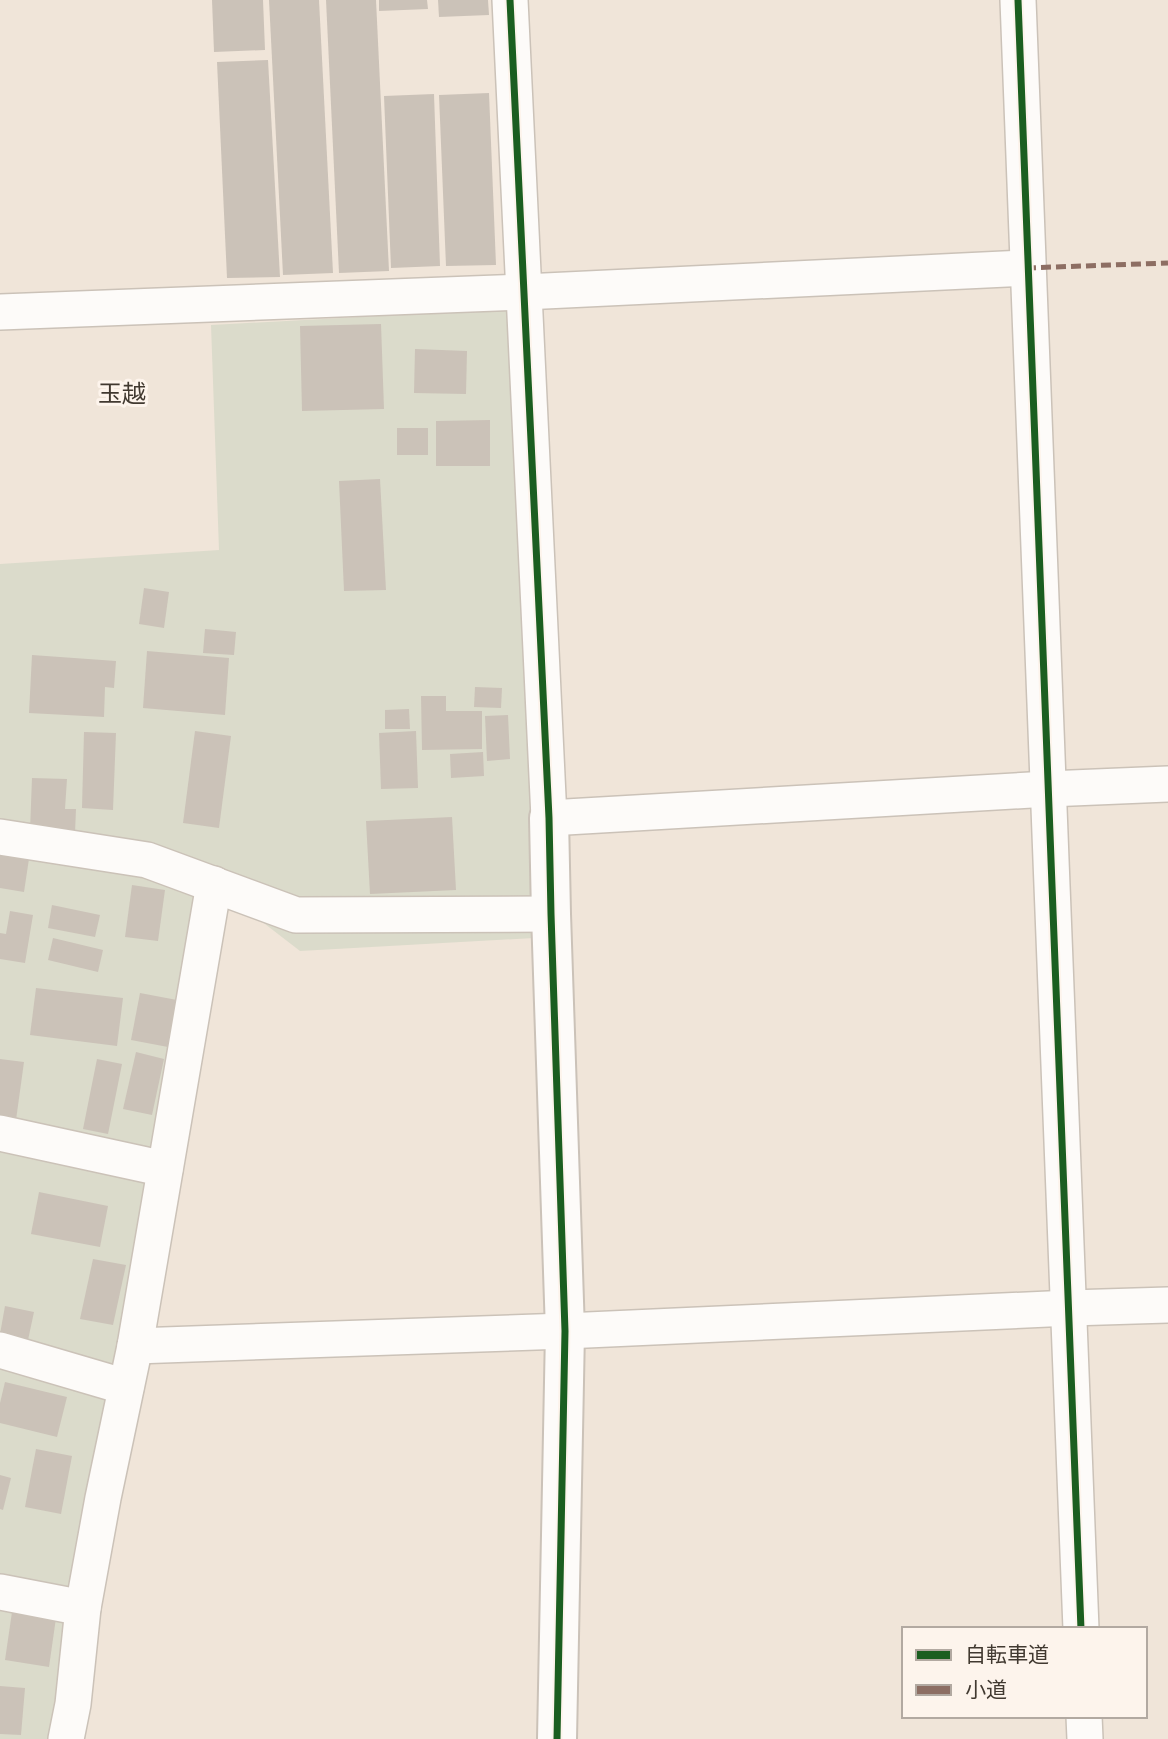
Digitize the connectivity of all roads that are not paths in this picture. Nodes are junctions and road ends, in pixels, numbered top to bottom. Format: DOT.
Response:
graph roads {
  1 [pos="510,0"];
  2 [pos="1018,0"];
  3 [pos="1027,268"];
  4 [pos="524,292"];
  5 [pos="0,312"];
  6 [pos="1168,784"];
  7 [pos="1048,789"];
  8 [pos="549,818"];
  9 [pos="0,837"];
  10 [pos="214,884"];
  11 [pos="551,914"];
  12 [pos="0,1133"];
  13 [pos="165,1170"];
  14 [pos="1168,1305"];
  15 [pos="1070,1308"];
  16 [pos="565,1331"];
  17 [pos="135,1346"];
  18 [pos="0,1350"];
  19 [pos="126,1387"];
  20 [pos="0,1592"];
  21 [pos="83,1608"];
  22 [pos="1081,1627"];
  23 [pos="1084,1718"];
  24 [pos="66,1739"];
  25 [pos="557,1739"];
  26 [pos="1085,1739"];
  1 -- 4 [label="street"];
  2 -- 3 [label="street"];
  3 -- 4 [label="street"];
  3 -- 7 [label="street"];
  4 -- 5 [label="street"];
  4 -- 8 [label="street"];
  6 -- 7 [label="street"];
  7 -- 8 [label="street"];
  7 -- 15 [label="street"];
  8 -- 11 [label="street"];
  9 -- 10 [label="street"];
  10 -- 11 [label="street"];
  10 -- 13 [label="street"];
  11 -- 16 [label="street"];
  12 -- 13 [label="street"];
  13 -- 17 [label="street"];
  14 -- 15 [label="street"];
  15 -- 16 [label="street"];
  15 -- 22 [label="street"];
  16 -- 17 [label="street"];
  16 -- 25 [label="street"];
  17 -- 19 [label="street"];
  18 -- 19 [label="street"];
  19 -- 21 [label="street"];
  20 -- 21 [label="street"];
  21 -- 24 [label="street"];
  23 -- 26 [label="street"];
}
